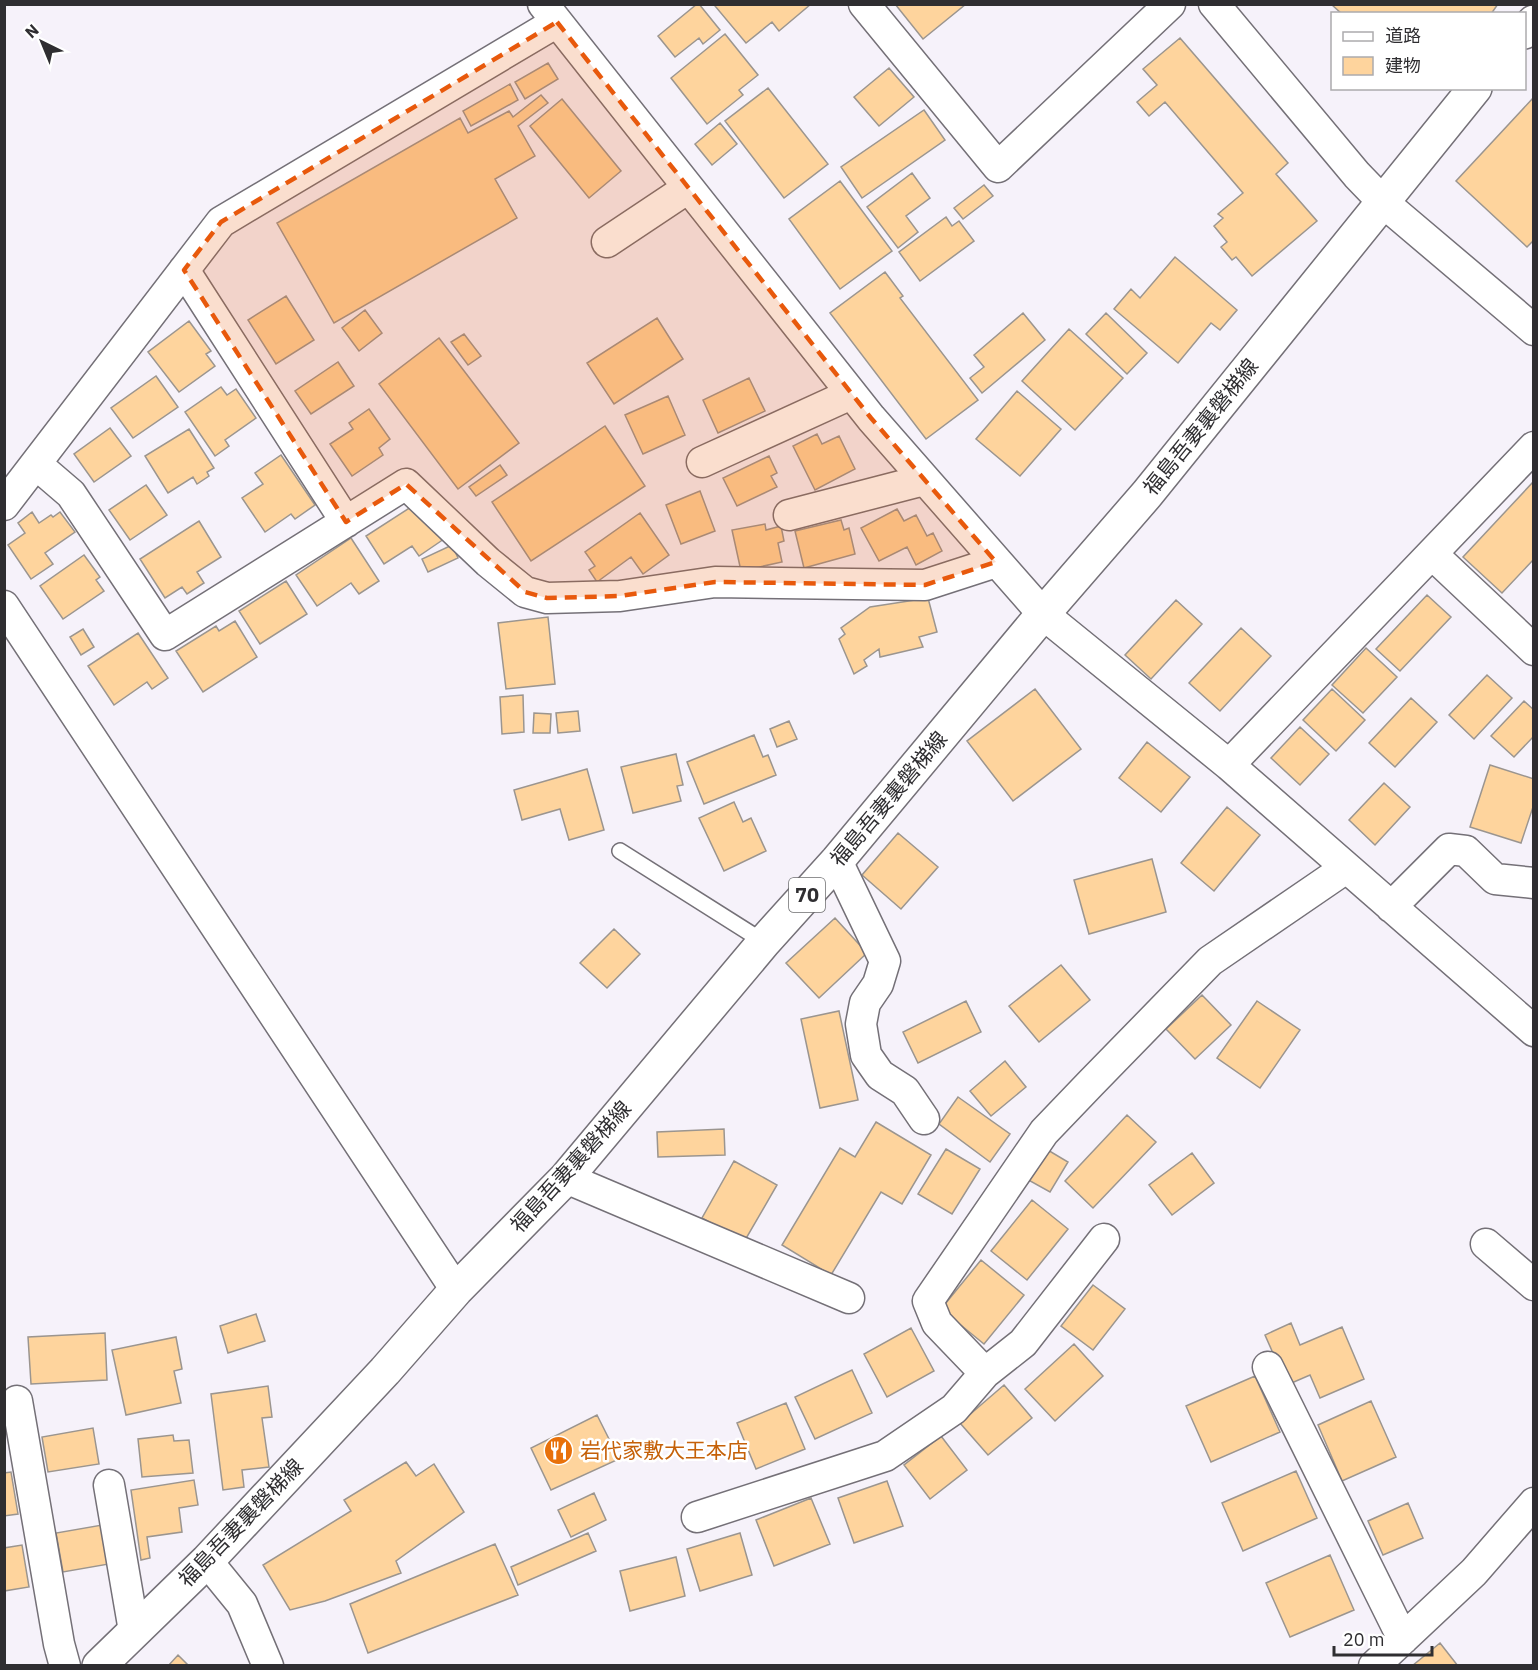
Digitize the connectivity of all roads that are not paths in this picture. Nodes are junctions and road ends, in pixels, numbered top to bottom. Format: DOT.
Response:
graph roads {
  1 [pos="864,4"];
  2 [pos="1170,4"];
  3 [pos="1214,4"];
  4 [pos="550,13"];
  5 [pos="1473,90"];
  6 [pos="688,188"];
  7 [pos="1384,203"];
  8 [pos="607,242"];
  9 [pos="184,270"];
  10 [pos="1533,330"];
  11 [pos="851,394"];
  12 [pos="1533,447"];
  13 [pos="702,462"];
  14 [pos="36,464"];
  15 [pos="924,480"];
  16 [pos="4,505"];
  17 [pos="789,515"];
  18 [pos="346,522"];
  19 [pos="1431,554"];
  20 [pos="996,562"];
  21 [pos="4,606"];
  22 [pos="1043,614"];
  23 [pos="1533,650"];
  24 [pos="1229,765"];
  25 [pos="620,850"];
  26 [pos="837,861"];
  27 [pos="1347,868"];
  28 [pos="1533,883"];
  29 [pos="1391,907"];
  30 [pos="764,942"];
  31 [pos="1533,1031"];
  32 [pos="924,1119"];
  33 [pos="566,1178"];
  34 [pos="1104,1239"];
  35 [pos="1486,1244"];
  36 [pos="1533,1285"];
  37 [pos="456,1290"];
  38 [pos="849,1298"];
  39 [pos="1268,1367"];
  40 [pos="985,1373"];
  41 [pos="16,1401"];
  42 [pos="109,1485"];
  43 [pos="1533,1503"];
  44 [pos="697,1517"];
  45 [pos="207,1561"];
  46 [pos="134,1631"];
  47 [pos="1403,1639"];
  48 [pos="65,1665"];
  49 [pos="99,1665"];
  50 [pos="268,1665"];
  51 [pos="1374,1665"];
  1 -- 2 [label="street"];
  3 -- 7 [label="street"];
  4 -- 6 [label="street"];
  4 -- 9 [label="street"];
  5 -- 7 [label="main road, 福島吾妻裏磐梯線 / 70"];
  6 -- 8 [label="street"];
  6 -- 11 [label="street"];
  7 -- 10 [label="street"];
  7 -- 22 [label="main road, 福島吾妻裏磐梯線 / 70"];
  9 -- 14 [label="street"];
  9 -- 18 [label="street"];
  11 -- 13 [label="street"];
  11 -- 15 [label="street"];
  12 -- 19 [label="street"];
  14 -- 16 [label="street"];
  14 -- 18 [label="street"];
  15 -- 17 [label="street"];
  15 -- 20 [label="street"];
  18 -- 20 [label="street"];
  19 -- 23 [label="street"];
  19 -- 24 [label="street"];
  20 -- 22 [label="street"];
  21 -- 37 [label="street"];
  22 -- 24 [label="street"];
  22 -- 26 [label="main road, 福島吾妻裏磐梯線 / 70"];
  24 -- 27 [label="street"];
  25 -- 30 [label="lane"];
  26 -- 30 [label="main road, 福島吾妻裏磐梯線 / 70"];
  26 -- 32 [label="street"];
  27 -- 29 [label="street"];
  27 -- 40 [label="street"];
  28 -- 29 [label="street"];
  29 -- 31 [label="street"];
  30 -- 33 [label="main road, 福島吾妻裏磐梯線 / 70"];
  33 -- 37 [label="main road, 福島吾妻裏磐梯線 / 70"];
  33 -- 38 [label="street"];
  34 -- 40 [label="street"];
  35 -- 36 [label="street"];
  37 -- 45 [label="main road, 福島吾妻裏磐梯線 / 70"];
  39 -- 47 [label="street"];
  40 -- 44 [label="street"];
  41 -- 48 [label="street"];
  42 -- 46 [label="street"];
  43 -- 47 [label="street"];
  45 -- 46 [label="main road, 福島吾妻裏磐梯線 / 70"];
  45 -- 50 [label="street"];
  46 -- 49 [label="main road, 福島吾妻裏磐梯線 / 70"];
  47 -- 51 [label="street"];
}
